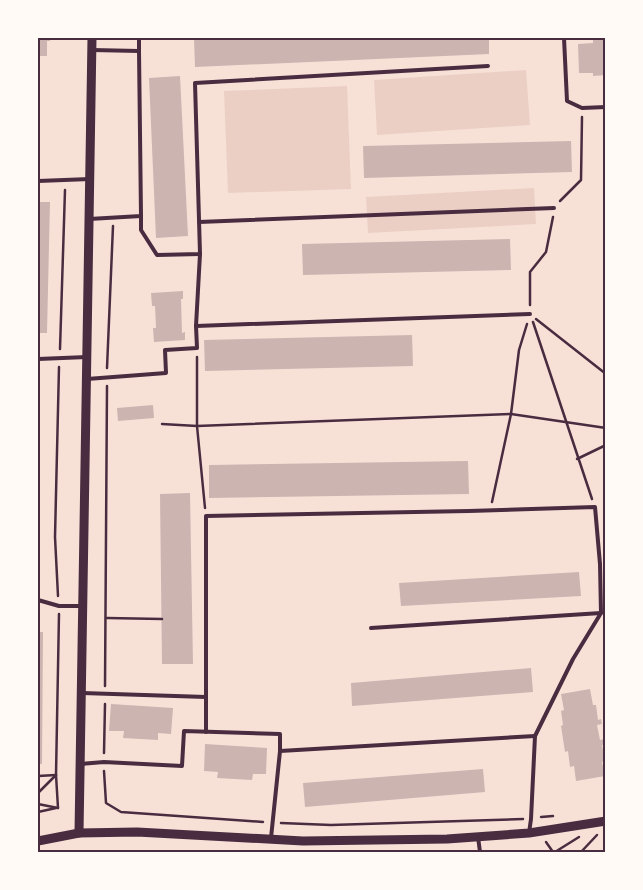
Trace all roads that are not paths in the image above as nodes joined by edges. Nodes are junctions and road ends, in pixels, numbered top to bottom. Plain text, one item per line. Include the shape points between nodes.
1 (92, 38) edge
2 (139, 38) edge
3 (564, 38) edge
4 (92, 50) junction
5 (140, 51) junction
6 (488, 66) dead end
7 (606, 107) edge
8 (90, 179) junction
9 (38, 181) edge
10 (554, 208) road end
11 (142, 216) junction
12 (89, 219) junction
13 (200, 222) junction
14 (200, 254) junction
15 (530, 314) road end
16 (196, 326) junction
17 (87, 357) junction
18 (38, 359) edge
19 (87, 379) junction
20 (38, 600) edge
21 (83, 606) junction
22 (601, 613) junction
23 (371, 628) dead end
24 (82, 693) junction
25 (206, 697) junction
26 (206, 732) junction
27 (535, 736) junction
28 (280, 751) junction
29 (80, 764) junction
30 (606, 821) edge
31 (529, 832) junction
32 (79, 833) junction
33 (478, 837) junction
34 (271, 838) junction
35 (38, 841) edge
36 (480, 852) edge

1 - 4 street
2 - 5 lane
3 - 7 lane via 567,101 582,108
4 - 5 lane
4 - 8 street
5 - 11 lane
6 - 13 lane via 195,83
8 - 9 lane
8 - 12 street
10 - 13 lane
11 - 12 lane
11 - 14 lane via 141,230 157,255
12 - 17 street
13 - 14 lane
14 - 16 lane
15 - 16 lane
16 - 19 lane via 197,348 165,350 166,373
17 - 18 lane
17 - 19 street
19 - 21 street
20 - 21 lane via 59,606
21 - 24 street
22 - 23 lane
22 - 25 lane via 595,507 206,516
22 - 27 lane via 573,659
24 - 25 lane
24 - 29 street
25 - 26 lane
26 - 28 lane via 280,734
26 - 29 lane via 184,732 182,766
27 - 28 lane
27 - 31 lane
28 - 34 lane
29 - 32 street
30 - 31 street
31 - 33 street
32 - 34 street via 137,832
32 - 35 street
33 - 34 street via 361,841
33 - 36 lane

